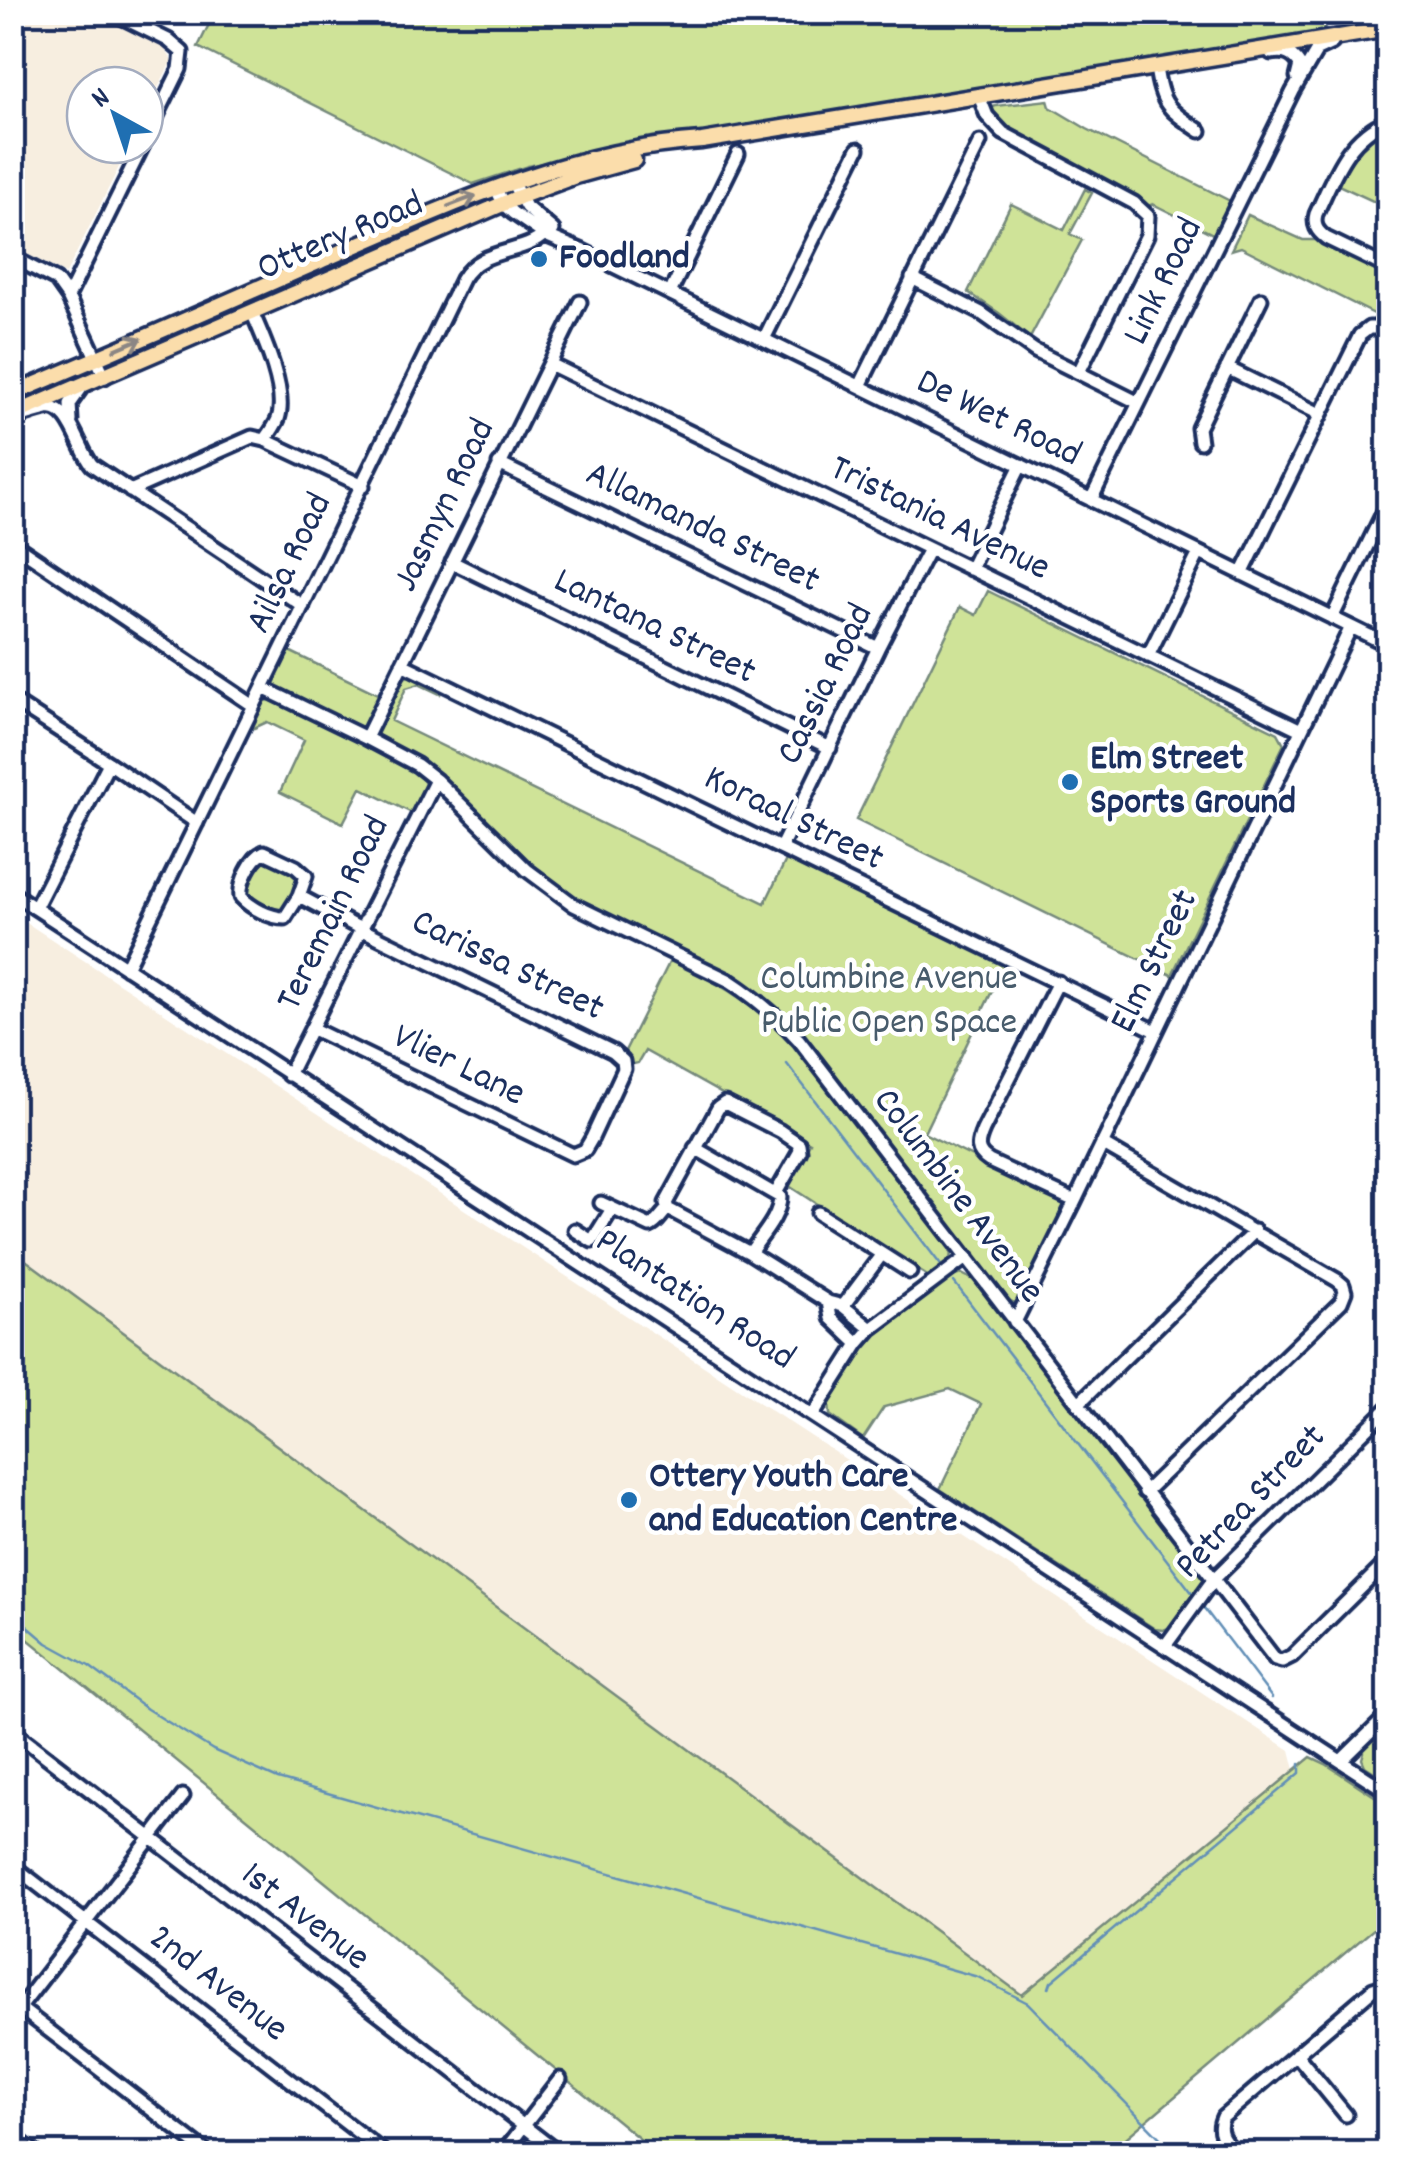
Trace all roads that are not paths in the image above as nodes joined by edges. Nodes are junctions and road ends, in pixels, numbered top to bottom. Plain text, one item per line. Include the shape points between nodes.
1 (112, 12) edge
2 (148, 12) edge
3 (142, 26) junction
4 (1388, 32) edge
5 (1305, 43) junction
6 (1218, 58) junction
7 (1300, 65) junction
8 (1156, 67) junction
9 (1293, 90) junction
10 (979, 96) junction
11 (165, 100) edge
12 (1388, 120) edge
13 (1200, 131) dead end
14 (980, 142) dead end
15 (858, 148) dead end
16 (738, 154) dead end
17 (133, 165) edge
18 (496, 188) junction
19 (515, 190) junction
20 (502, 204) junction
21 (548, 231) junction
22 (12, 257) edge
23 (1388, 268) edge
24 (912, 278) junction
25 (670, 293) junction
26 (68, 296) junction
27 (1261, 299) dead end
28 (580, 302) dead end
29 (252, 312) junction
30 (1379, 328) dead end
31 (764, 339) junction
32 (96, 358) junction
33 (550, 364) junction
34 (1227, 368) junction
35 (1079, 372) junction
36 (105, 376) junction
37 (860, 386) junction
38 (82, 387) junction
39 (12, 394) edge
40 (1139, 403) junction
41 (1320, 414) junction
42 (12, 417) edge
43 (71, 426) junction
44 (266, 440) junction
45 (1200, 442) dead end
46 (499, 464) junction
47 (1022, 466) junction
48 (362, 486) junction
49 (130, 491) junction
50 (1091, 500) junction
51 (1388, 502) edge
52 (12, 544) edge
53 (928, 549) junction
54 (1199, 553) junction
55 (452, 562) junction
56 (970, 570) junction
57 (1242, 574) junction
58 (304, 606) junction
59 (1332, 618) junction
60 (1351, 627) junction
61 (1388, 644) edge
62 (878, 648) junction
63 (1148, 656) junction
64 (402, 664) junction
65 (263, 688) junction
66 (14, 706) edge
67 (254, 706) junction
68 (1301, 730) junction
69 (366, 738) junction
70 (830, 748) junction
71 (110, 763) junction
72 (436, 780) junction
73 (198, 824) junction
74 (781, 847) junction
75 (12, 893) edge
76 (299, 896) junction
77 (35, 908) junction
78 (361, 929) junction
79 (126, 968) junction
80 (1058, 982) junction
81 (312, 1029) junction
82 (1156, 1031) junction
83 (288, 1074) junction
84 (1102, 1144) junction
85 (695, 1148) junction
86 (578, 1154) joint
87 (776, 1193) junction
88 (1075, 1201) junction
89 (668, 1209) junction
90 (818, 1213) dead end
91 (575, 1230) dead end
92 (1255, 1231) junction
93 (750, 1252) junction
94 (882, 1254) junction
95 (967, 1258) junction
96 (910, 1272) dead end
97 (828, 1302) junction
98 (843, 1306) junction
99 (1014, 1322) junction
100 (870, 1329) junction
101 (858, 1344) junction
102 (1078, 1404) junction
103 (1388, 1408) edge
104 (813, 1415) junction
105 (1145, 1492) junction
106 (1388, 1562) edge
107 (1213, 1580) junction
108 (1166, 1646) junction
109 (1388, 1715) edge
110 (12, 1730) edge
111 (1342, 1760) junction
112 (1388, 1792) edge
113 (183, 1796) dead end
114 (152, 1838) junction
115 (12, 1864) edge
116 (87, 1922) junction
117 (1388, 1988) edge
118 (15, 2009) edge
119 (1296, 2054) junction
120 (560, 2080) dead end
121 (1346, 2115) dead end
122 (523, 2126) junction
123 (12, 2135) edge
124 (37, 2154) edge
125 (209, 2154) edge
126 (386, 2154) edge
127 (502, 2154) edge
128 (560, 2154) edge
129 (1236, 2154) edge

1 - 3 street
2 - 3 street
3 - 11 street via 182,52
4 - 5 main road, Ottery Road
4 - 9 street, Link Road via 1322,46
5 - 6 main road, Ottery Road
5 - 7 street, Link Road
6 - 7 street via 1288,53
6 - 8 main road, Ottery Road
7 - 9 street, Link Road
8 - 10 main road, Ottery Road
8 - 13 street via 1169,110
9 - 40 street, Link Road
10 - 19 main road, Ottery Road via 702,142
10 - 35 street via 1003,134 1148,216 1147,235
12 - 23 street via 1348,150 1315,226
14 - 24 street
15 - 31 street
16 - 25 street
17 - 26 street
18 - 19 main road, Ottery Road
18 - 20 street
32 -> 18 main road, Ottery Road
19 - 20 main road, Ottery Road
19 - 21 street, De Wet Road
20 - 21 street, De Wet Road
20 - 29 main road, Ottery Road
21 - 25 street, De Wet Road
21 - 48 street, Ailsa Road via 466,272
22 - 26 street via 56,280
24 - 35 street
24 - 37 street
25 - 31 street, De Wet Road
26 - 32 street
27 - 34 street
28 - 33 street, Jasmyn Road
29 - 36 main road, Ottery Road
29 - 44 street via 274,362 280,408
30 - 41 street via 1360,335
31 - 37 street, De Wet Road
32 - 36 street
32 - 39 main road, Ottery Road
33 - 46 street, Jasmyn Road
33 - 53 street, Tristania Avenue
34 - 41 street
34 - 45 street via 1198,428
35 - 40 street
36 - 38 main road, Ottery Road
37 - 47 street, De Wet Road
38 - 42 main road, Ottery Road
38 - 43 street via 70,404
40 - 50 street, Link Road
41 - 57 street
42 - 43 street via 54,408
43 - 49 street via 89,462
44 - 48 street
44 - 49 street via 252,437
46 - 55 street, Jasmyn Road
46 - 62 street, Allamanda Street
47 - 50 street, De Wet Road
47 - 56 street
48 - 58 street, Ailsa Road
49 - 58 street
50 - 54 street, De Wet Road
51 - 59 street
52 - 67 street
53 - 56 street, Tristania Avenue
53 - 62 street, Cassia Road
54 - 57 street, De Wet Road
54 - 63 street
55 - 64 street, Jasmyn Road
55 - 70 street, Lantana Street
56 - 63 street, Tristania Avenue
57 - 59 street, De Wet Road
58 - 65 street, Ailsa Road
59 - 60 street, De Wet Road
60 - 61 street, De Wet Road
60 - 68 street, Elm Street
62 - 70 street, Cassia Road
63 - 68 street, Tristania Avenue
64 - 69 street, Jasmyn Road
64 - 74 street, Koraal Street
65 - 67 street, Ailsa Road
65 - 69 street, Columbine Avenue
66 - 71 street
67 - 73 street, Ailsa Road
68 - 82 street, Elm Street
69 - 72 street, Columbine Avenue
70 - 74 street, Cassia Road
71 - 73 street
71 - 77 street
72 - 78 street, Teremain Road
72 - 95 street, Columbine Avenue via 551,890 764,1005 799,1040
73 - 79 street, Ailsa Road
74 - 80 street, Koraal Street
75 - 77 street, Plantation Road
76 - 76 street via 304,873 264,852 240,891 246,903 282,918
76 - 78 street, Carissa Street
77 - 79 street, Plantation Road
78 - 81 street, Teremain Road
78 - 86 street, Carissa Street via 620,1057 623,1074
79 - 83 street, Plantation Road
80 - 82 street, Koraal Street
80 - 88 street via 978,1146 989,1161
81 - 83 street, Teremain Road
81 - 86 street, Vlier Lane via 566,1154
82 - 84 street, Elm Street
83 - 104 street, Plantation Road
84 - 88 street, Elm Street
84 - 92 street
85 - 87 street
85 - 87 street via 722,1104 780,1131 800,1149
85 - 89 street via 666,1199
87 - 93 street via 781,1205
88 - 99 street, Elm Street
89 - 91 street via 650,1226 607,1206 592,1240
89 - 93 street
90 - 94 street
92 - 102 street
92 - 105 street via 1340,1282 1341,1302
93 - 97 street
94 - 96 street
94 - 98 street
95 - 99 street, Columbine Avenue
95 - 100 street
97 - 98 street
97 - 101 street via 831,1318
98 - 100 street
99 - 102 street, Columbine Avenue
100 - 101 street
101 - 104 street
102 - 105 street, Columbine Avenue
103 - 107 street, Petrea Street
104 - 108 street, Plantation Road
105 - 107 street, Columbine Avenue
106 - 107 street, Columbine Avenue via 1282,1660
107 - 108 street, Petrea Street
108 - 111 street, Plantation Road
109 - 111 street
110 - 114 street, 1st Avenue
111 - 112 street, Plantation Road
113 - 114 street
114 - 116 street
114 - 122 street, 1st Avenue
115 - 116 street, 2nd Avenue
116 - 118 street
116 - 126 street, 2nd Avenue
117 - 119 street via 1373,1989
118 - 125 street
119 - 121 street
119 - 129 street via 1223,2117 1220,2134
120 - 122 street
122 - 127 street
122 - 128 street, 1st Avenue
123 - 124 street

